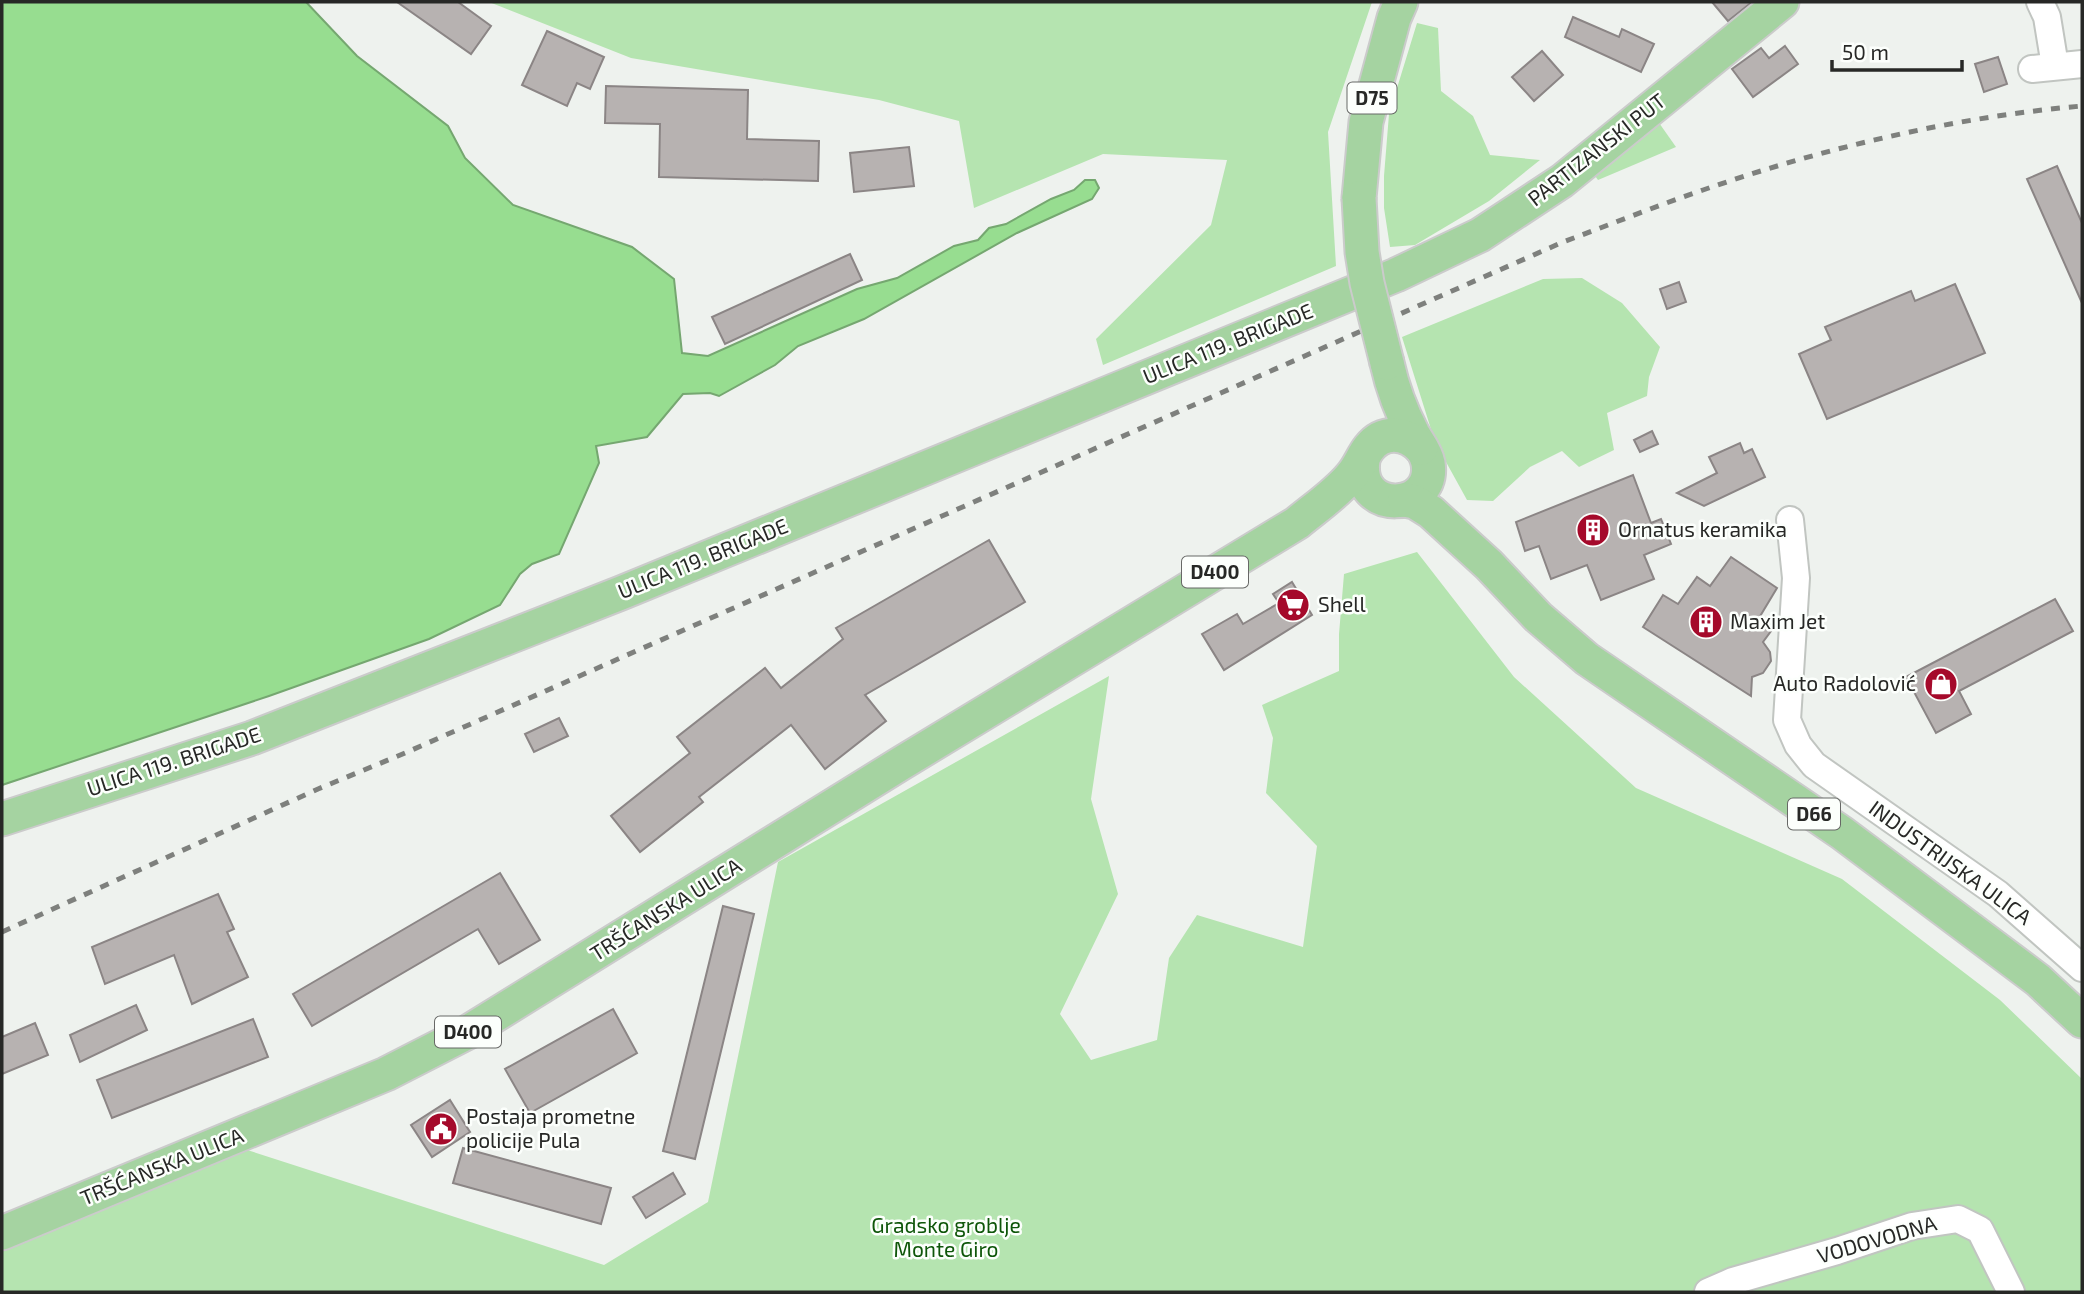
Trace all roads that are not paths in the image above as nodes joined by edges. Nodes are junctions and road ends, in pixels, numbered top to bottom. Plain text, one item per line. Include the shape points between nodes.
1 (1401, 2) edge
2 (1782, 2) edge
3 (2040, 2) edge
4 (2082, 64) edge
5 (1396, 275) joint
6 (1388, 367) junction
7 (1370, 450) junction
8 (1425, 457) junction
9 (1393, 499) junction
10 (1790, 520) dead end
11 (1297, 523) junction
12 (1489, 565) junction
13 (2, 819) edge
14 (2082, 968) edge
15 (2082, 1021) edge
16 (2, 1233) edge
17 (1707, 1292) edge
18 (2011, 1292) edge

1 - 6 main road, D75, bridge via 1366,122 1359,198 1367,283
2 - 5 main road, PARTIZANSKI PUT via 1562,181 1480,235
3 - 4 street via 2047,17 2043,67
5 - 13 main road, ULICA 119. BRIGADE via 621,593 252,738
6 - 7 main road, D75 via 1384,415
6 - 8 main road, D75
7 - 8 main road via 1388,435 1404,436
7 - 9 main road via 1363,478 1369,490
7 - 11 main road, D400 via 1341,486
8 - 9 main road via 1427,478 1421,489
8 - 12 main road, D66 via 1444,499
9 - 11 main road, D400 via 1358,500
9 - 12 main road, D66 via 1416,502 1431,512
10 - 14 street, INDUSTRIJSKA ULICA via 1796,578 1787,720 1798,745 1814,765 1998,894
11 - 16 main road, TRŠĆANSKA ULICA / D400 via 468,1032 386,1074
12 - 15 main road, D66 via 1538,617 1587,659 1842,833 2038,980
17 - 18 street, VODOVODNA via 1912,1226 1958,1219 1980,1230

